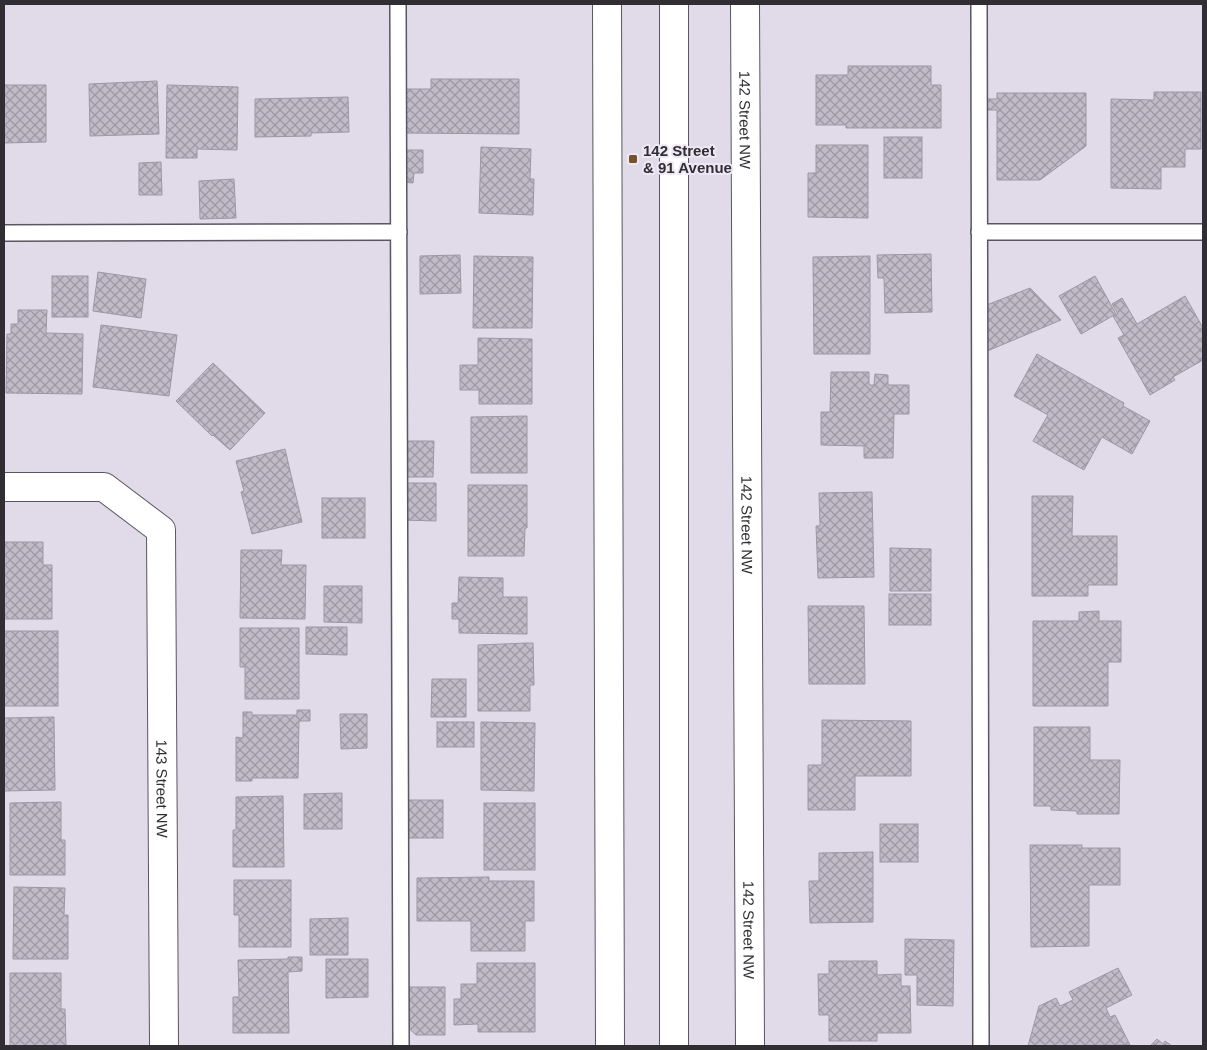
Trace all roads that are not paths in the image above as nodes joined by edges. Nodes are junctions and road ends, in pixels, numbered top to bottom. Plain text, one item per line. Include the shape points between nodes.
1 (398, 4) edge
2 (607, 4) edge
3 (674, 4) edge
4 (745, 4) edge
5 (979, 4) edge
6 (399, 232) junction
7 (979, 232) junction
8 (1203, 232) edge
9 (4, 233) edge
10 (4, 486) edge
11 (164, 1046) edge
12 (401, 1046) edge
13 (610, 1046) edge
14 (674, 1046) edge
15 (750, 1046) edge
16 (981, 1046) edge

1 - 6 lane
2 - 13 street
3 - 14 street
4 - 15 street, 142 Street NW
5 - 7 lane
6 - 9 lane
6 - 12 lane
7 - 8 lane
7 - 16 lane
10 - 11 street, 143 Street NW via 104,486 161,530

